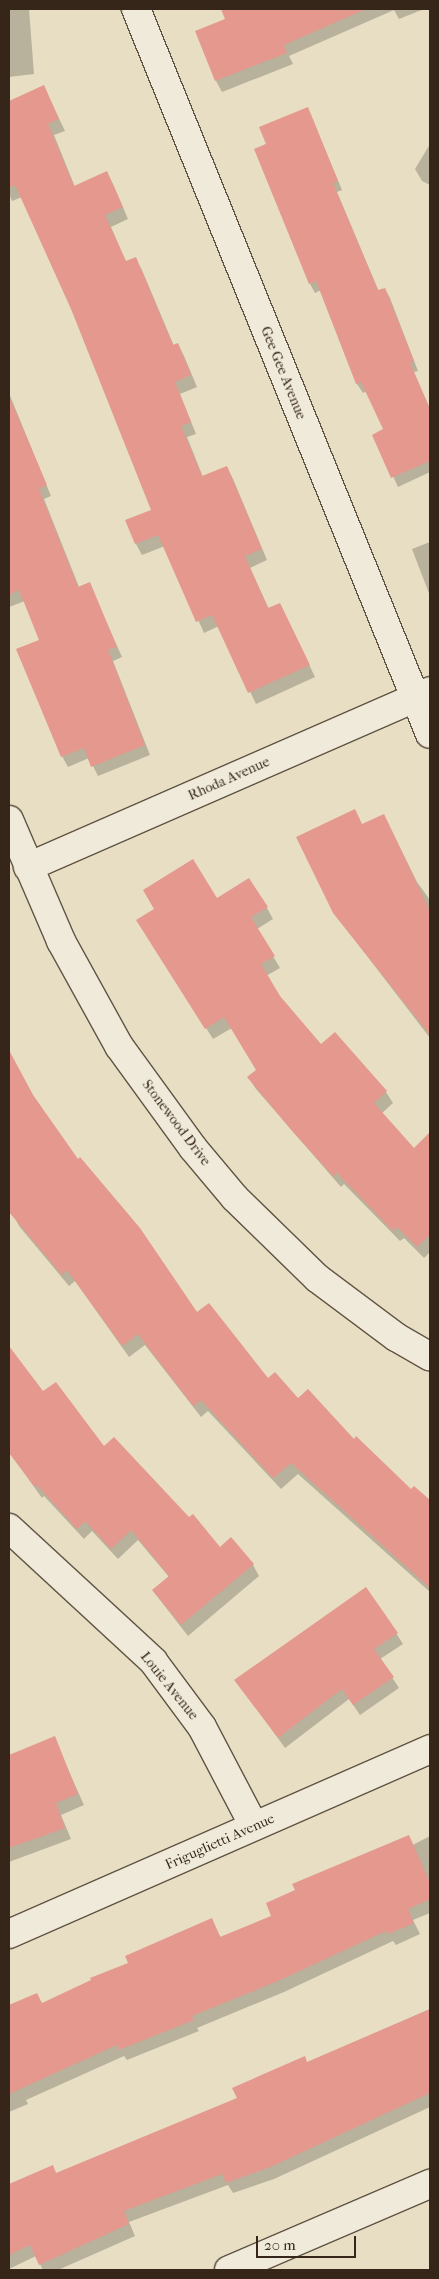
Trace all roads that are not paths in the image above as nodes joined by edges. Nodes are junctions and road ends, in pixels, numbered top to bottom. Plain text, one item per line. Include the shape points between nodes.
1 (135, 10) edge
2 (422, 695) edge
3 (430, 734) edge
4 (9, 820) edge
5 (28, 867) junction
6 (430, 1357) edge
7 (9, 1528) edge
8 (430, 1749) edge
9 (254, 1826) junction
10 (9, 1934) edge
11 (430, 2184) edge
12 (229, 2270) edge

1 - 2 street, Gee Gee Avenue
2 - 3 street, Gee Gee Avenue
2 - 5 street, Rhoda Avenue
4 - 5 street, Stonewood Drive
5 - 6 street, Stonewood Drive via 61,941 119,1046 193,1148 235,1198 317,1278 396,1338
7 - 9 street, Louie Avenue via 153,1662 202,1726
8 - 9 street, Friguglietti Avenue
9 - 10 street, Friguglietti Avenue
11 - 12 street

